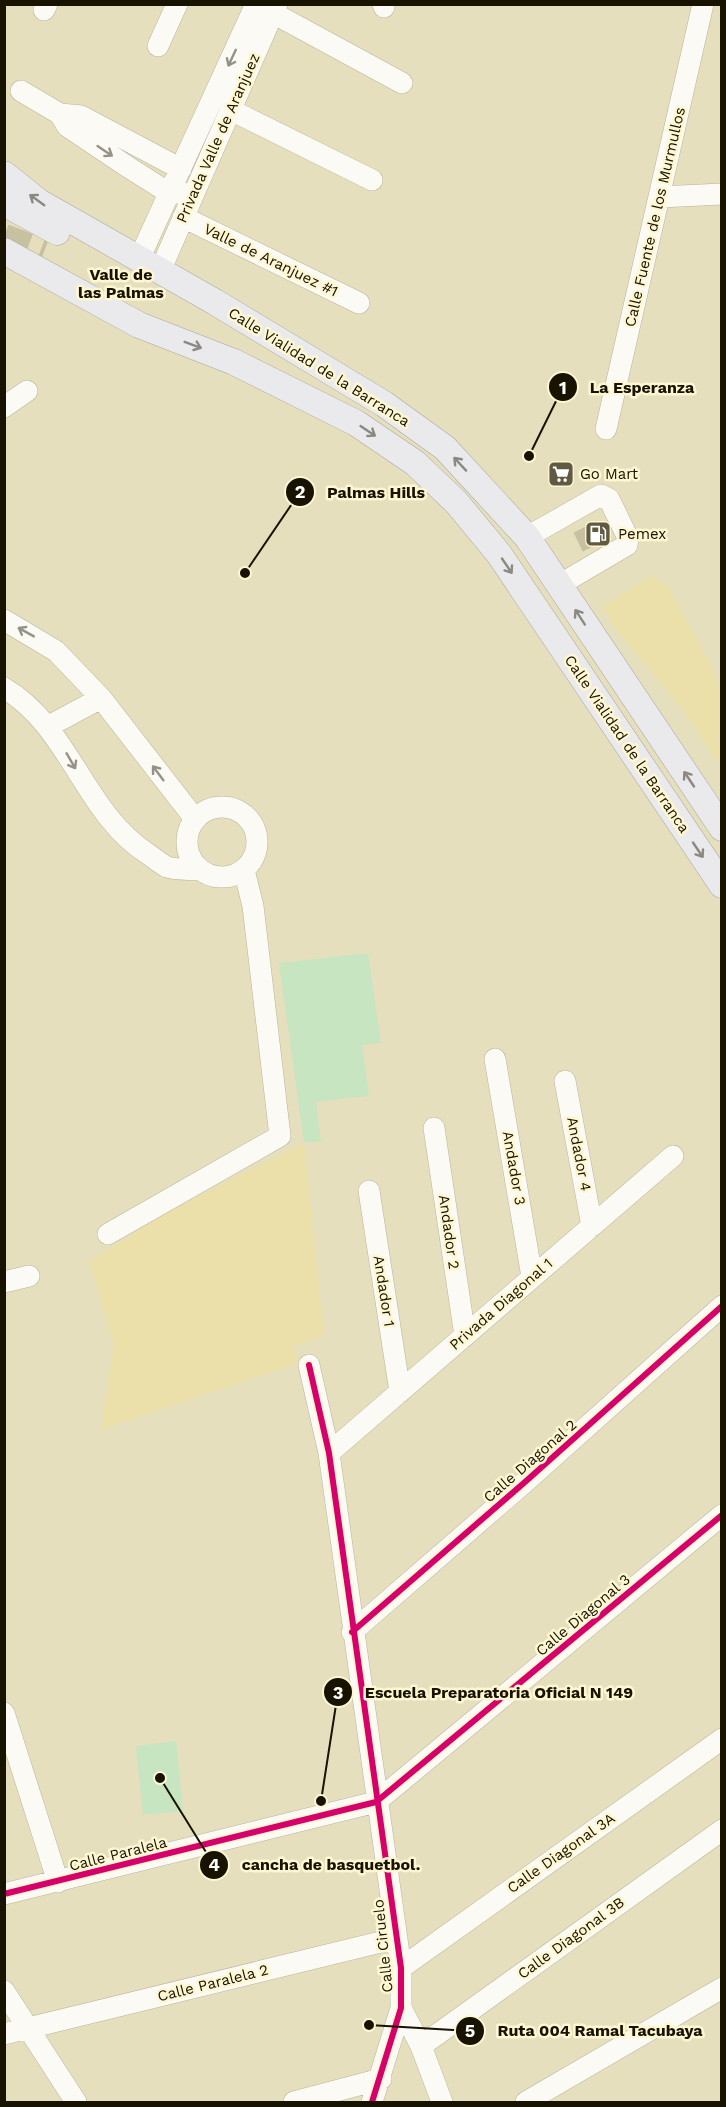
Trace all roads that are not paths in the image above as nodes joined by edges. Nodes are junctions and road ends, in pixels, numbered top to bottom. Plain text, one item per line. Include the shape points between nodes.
1 (177, 4) edge
2 (703, 4) edge
3 (269, 7) edge
4 (158, 46) dead end
5 (402, 83) dead end
6 (21, 91) dead end
7 (231, 110) junction
8 (60, 114) junction
9 (180, 170) junction
10 (4, 174) edge
11 (372, 180) dead end
12 (195, 192) junction
13 (169, 193) junction
14 (722, 194) edge
15 (660, 197) junction
16 (4, 203) edge
17 (183, 218) junction
18 (4, 251) edge
19 (44, 252) tunnel mouth
20 (156, 275) junction
21 (359, 303) dead end
22 (139, 325) junction
23 (318, 365) junction
24 (27, 391) dead end
25 (301, 396) junction
26 (4, 408) edge
27 (606, 429) dead end
28 (527, 537) junction
29 (559, 585) junction
30 (4, 620) edge
31 (4, 688) edge
32 (101, 698) junction
33 (49, 726) junction
34 (195, 819) junction
35 (722, 828) edge
36 (200, 870) junction
37 (244, 870) junction
38 (722, 885) edge
39 (495, 1059) dead end
40 (565, 1081) dead end
41 (434, 1128) dead end
42 (673, 1156) dead end
43 (369, 1191) dead end
44 (592, 1226) junction
45 (108, 1234) dead end
46 (29, 1276) dead end
47 (532, 1277) junction
48 (4, 1282) edge
49 (722, 1306) edge
50 (465, 1336) junction
51 (309, 1365) dead end
52 (399, 1392) junction
53 (329, 1453) junction
54 (722, 1515) edge
55 (352, 1632) junction
56 (4, 1713) edge
57 (722, 1739) edge
58 (376, 1802) junction
59 (722, 1830) edge
60 (58, 1882) junction
61 (4, 1894) edge
62 (397, 1938) junction
63 (401, 1968) junction
64 (722, 1988) edge
65 (4, 1991) edge
66 (401, 2008) junction
67 (29, 2028) junction
68 (4, 2034) edge
69 (421, 2046) junction
70 (381, 2079) junction
71 (76, 2103) edge
72 (294, 2103) edge
73 (372, 2103) edge
74 (442, 2103) edge
75 (526, 2103) edge

1 - 4 street
2 - 15 street, Calle Fuente de los Murmullos
3 - 5 street
3 - 7 street, Privada Valle de Aranjuez
3 -> 9 street, Privada Valle de Aranjuez
6 - 8 street
7 - 11 street
7 - 12 street, Privada Valle de Aranjuez
8 - 9 street via 81,116
8 -> 13 street via 67,126
9 - 13 street, Privada Valle de Aranjuez
20 -> 10 main road via 39,202
12 - 13 street
12 - 17 street, Privada Valle de Aranjuez
13 - 20 street, Privada Valle de Aranjuez
14 - 15 street
15 - 27 street, Calle Fuente de los Murmullos
16 - 20 main road
17 - 20 street, Privada Valle de Aranjuez
17 - 21 street, Valle de Aranjuez #1
18 - 22 main road, Calle Vialidad de la Barranca
19 - 22 main road via 115,294
20 - 23 main road, Calle Vialidad de la Barranca via 215,302
22 -> 25 main road, Calle Vialidad de la Barranca via 234,362
23 - 25 main road
28 -> 23 main road, Calle Vialidad de la Barranca via 445,448 384,404
24 - 26 street
25 -> 38 main road, Calle Vialidad de la Barranca via 356,423 415,463 456,502 499,554
28 - 29 main road, Calle Vialidad de la Barranca
28 - 29 street via 578,520 601,495 609,499 629,542 597,556
35 -> 29 main road, Calle Vialidad de la Barranca
32 -> 30 street via 56,651
31 - 33 street via 22,698
32 - 33 street
34 -> 32 street
33 -> 36 street via 91,795 129,842 168,867
34 - 36 street via 186,840 187,851
34 - 37 street via 204,811 227,806 248,817 254,827 257,850
36 - 37 street via 222,878
37 - 45 street via 253,906 280,1136
39 - 47 street, Andador 3
40 - 44 street, Andador 4
41 - 50 street, Andador 2
42 - 44 street, Privada Diagonal 1
43 - 52 street, Andador 1
44 - 47 street, Privada Diagonal 1
46 - 48 street
47 - 50 street, Privada Diagonal 1
49 - 55 street, Calle Diagonal 2
50 - 52 street, Privada Diagonal 1
51 - 53 street, Calle Ciruelo
52 - 53 street, Privada Diagonal 1
53 - 55 street, Calle Ciruelo
54 - 58 street, Calle Diagonal 3
55 - 58 street, Calle Ciruelo
56 - 60 street
57 - 63 street, Calle Diagonal 3A
58 - 60 street, Calle Paralela
58 - 62 street, Calle Ciruelo
59 - 69 street, Calle Diagonal 3B
60 - 61 street, Calle Paralela
62 - 63 street, Calle Ciruelo
62 - 67 street, Calle Paralela 2
63 - 66 street, Calle Ciruelo
64 - 75 street
65 - 67 street
66 - 69 street
66 - 70 street
67 - 68 street, Calle Paralela 2
67 - 71 street
69 - 74 street
70 - 72 street
70 - 73 street

